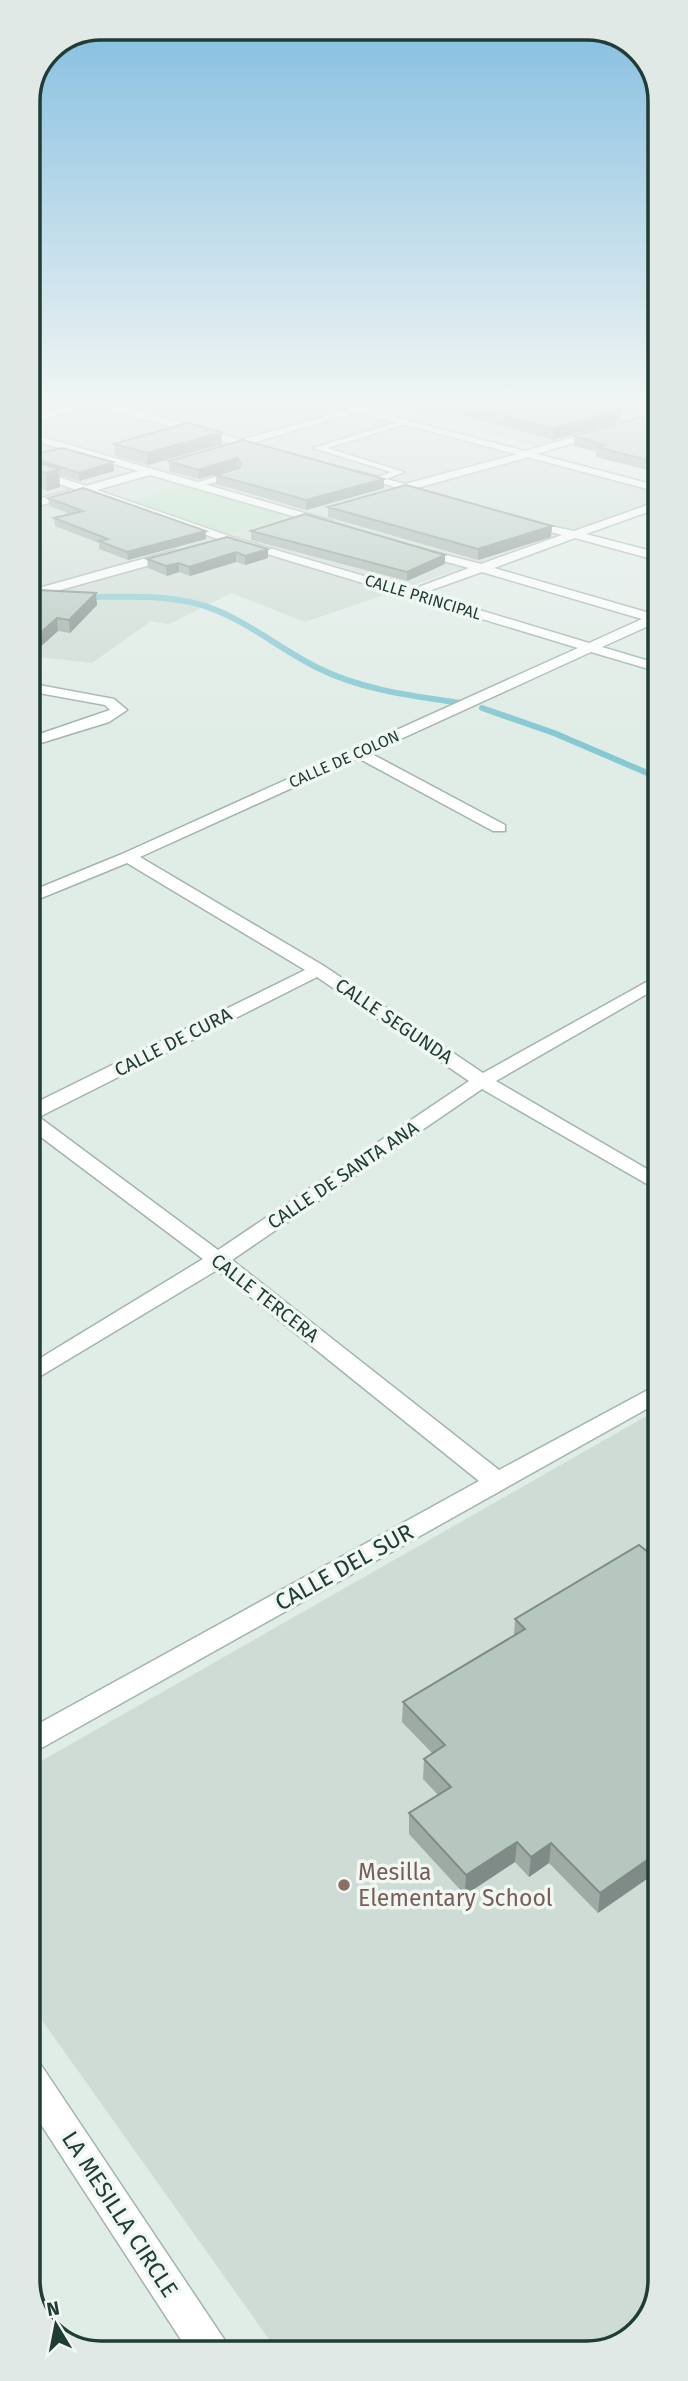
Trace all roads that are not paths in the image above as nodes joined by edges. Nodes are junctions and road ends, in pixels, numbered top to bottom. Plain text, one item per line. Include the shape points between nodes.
1 (150, 511) edge
2 (285, 511) edge
3 (323, 511) edge
4 (642, 511) edge
5 (304, 517) junction
6 (510, 517) edge
7 (279, 524) edge
8 (343, 528) edge
9 (253, 532) edge
10 (575, 536) junction
11 (228, 539) junction
12 (407, 546) edge
13 (201, 547) edge
14 (188, 550) edge
15 (648, 554) edge
16 (483, 568) junction
17 (40, 590) edge
18 (43, 592) junction
19 (40, 593) edge
20 (413, 593) junction
21 (648, 615) edge
22 (648, 622) edge
23 (589, 648) junction
24 (648, 665) edge
25 (40, 689) edge
26 (40, 739) edge
27 (358, 752) junction
28 (499, 828) dead end
29 (128, 857) junction
30 (40, 893) edge
31 (318, 970) junction
32 (648, 986) edge
33 (482, 1081) junction
34 (40, 1111) edge
35 (40, 1125) edge
36 (648, 1179) edge
37 (218, 1260) junction
38 (40, 1368) edge
39 (648, 1398) edge
40 (497, 1482) junction
41 (40, 1737) edge
42 (40, 2093) edge
43 (204, 2341) edge

1 - 11 street, CALLE PRINCIPAL
2 - 5 street
3 - 5 street
4 - 10 street
5 - 7 street
5 - 8 street
6 - 10 street
9 - 11 street
10 - 15 street
10 - 16 street
11 - 13 street
11 - 20 street, CALLE PRINCIPAL
12 - 16 street
14 - 18 street
16 - 20 street
16 - 21 street
17 - 18 street
18 - 19 street
20 - 23 street, CALLE PRINCIPAL
22 - 23 street, CALLE DE COLON
23 - 24 street, CALLE PRINCIPAL
23 - 27 street, CALLE DE COLON
25 - 26 street via 109,702 120,710
27 - 28 street
27 - 29 street, CALLE DE COLON
29 - 30 street, CALLE DE COLON
29 - 31 street, CALLE SEGUNDA
31 - 33 street, CALLE SEGUNDA
31 - 34 street, CALLE DE CURA
32 - 33 street, CALLE DE SANTA ANA
33 - 36 street, CALLE SEGUNDA
33 - 37 street, CALLE DE SANTA ANA
35 - 37 street, CALLE TERCERA
37 - 38 street, CALLE DE SANTA ANA
37 - 40 street, CALLE TERCERA
39 - 40 street, CALLE DEL SUR
40 - 41 street, CALLE DEL SUR
42 - 43 street, LA MESILLA CIRCLE

